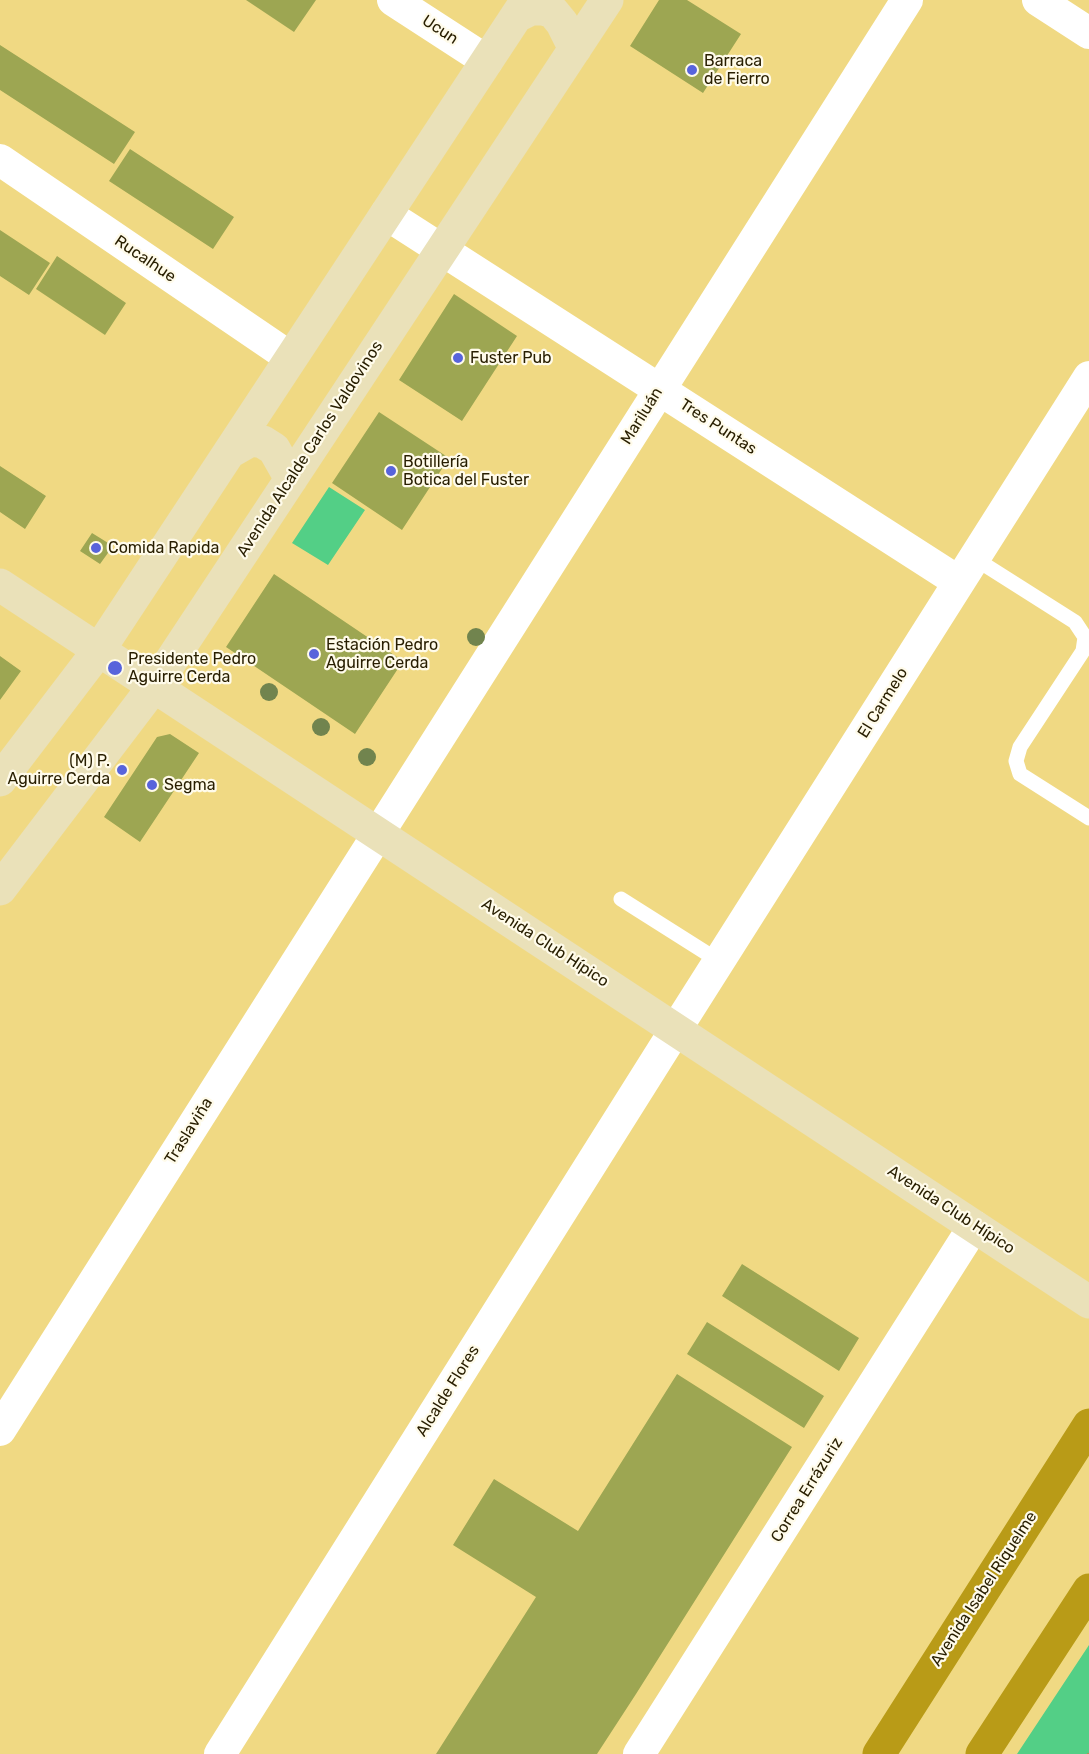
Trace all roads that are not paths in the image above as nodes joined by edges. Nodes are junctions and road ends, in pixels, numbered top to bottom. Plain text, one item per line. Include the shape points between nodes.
1 (393, 0) edge
2 (607, 0) edge
3 (907, 0) edge
4 (1038, 0) edge
5 (522, 8) edge
6 (1089, 33) edge
7 (575, 49) junction
8 (487, 61) junction
9 (0, 160) edge
10 (386, 214) junction
11 (442, 250) junction
12 (291, 358) junction
13 (1089, 377) edge
14 (659, 390) junction
15 (267, 394) junction
16 (318, 438) junction
17 (230, 452) junction
18 (291, 479) junction
19 (967, 570) junction
20 (0, 585) edge
21 (99, 650) junction
22 (155, 685) junction
23 (0, 780) edge
24 (1089, 818) edge
25 (378, 833) junction
26 (0, 889) edge
27 (621, 899) dead end
28 (719, 961) junction
29 (676, 1029) junction
30 (974, 1226) junction
31 (1089, 1302) edge
32 (1089, 1425) edge
33 (0, 1430) edge
34 (1089, 1590) edge
35 (220, 1754) edge
36 (639, 1754) edge
37 (879, 1754) edge
38 (982, 1754) edge

1 - 8 street, Ucun
2 - 7 main road, Avenida Alcalde Carlos Valdovinos
3 - 14 street, Mariluán
4 - 6 street
5 - 7 main road via 553,12
5 - 8 main road
7 - 11 main road, Avenida Alcalde Carlos Valdovinos
8 - 10 main road
9 - 12 street, Rucalhue
10 - 11 street, Tres Puntas
10 - 12 main road
11 - 14 street, Tres Puntas
11 - 16 main road, Avenida Alcalde Carlos Valdovinos
12 - 15 main road
13 - 19 street, El Carmelo
14 - 19 street, Tres Puntas
14 - 25 street, Mariluán
15 - 16 main road via 267,415 278,432
15 - 17 main road
16 - 18 main road, Avenida Alcalde Carlos Valdovinos
17 - 18 main road via 251,441 263,442 274,449
17 - 21 main road
18 - 22 main road, Avenida Alcalde Carlos Valdovinos
19 - 24 lane via 1075,622 1085,637 1083,651 1020,747 1016,761 1020,774
19 - 28 street, El Carmelo
20 - 21 main road, Avenida Club Hípico
21 - 22 main road, Avenida Club Hípico
21 - 23 main road
22 - 25 main road, Avenida Club Hípico
22 - 26 main road, Avenida Alcalde Carlos Valdovinos
25 - 29 main road, Avenida Club Hípico
25 - 33 street, Traslaviña
27 - 28 lane
28 - 29 street, El Carmelo
29 - 30 main road, Avenida Club Hípico
29 - 35 street, Alcalde Flores
30 - 31 main road, Avenida Club Hípico
30 - 36 street, Correa Errázuriz
32 - 37 highway, Avenida Isabel Riquelme
34 - 38 highway

